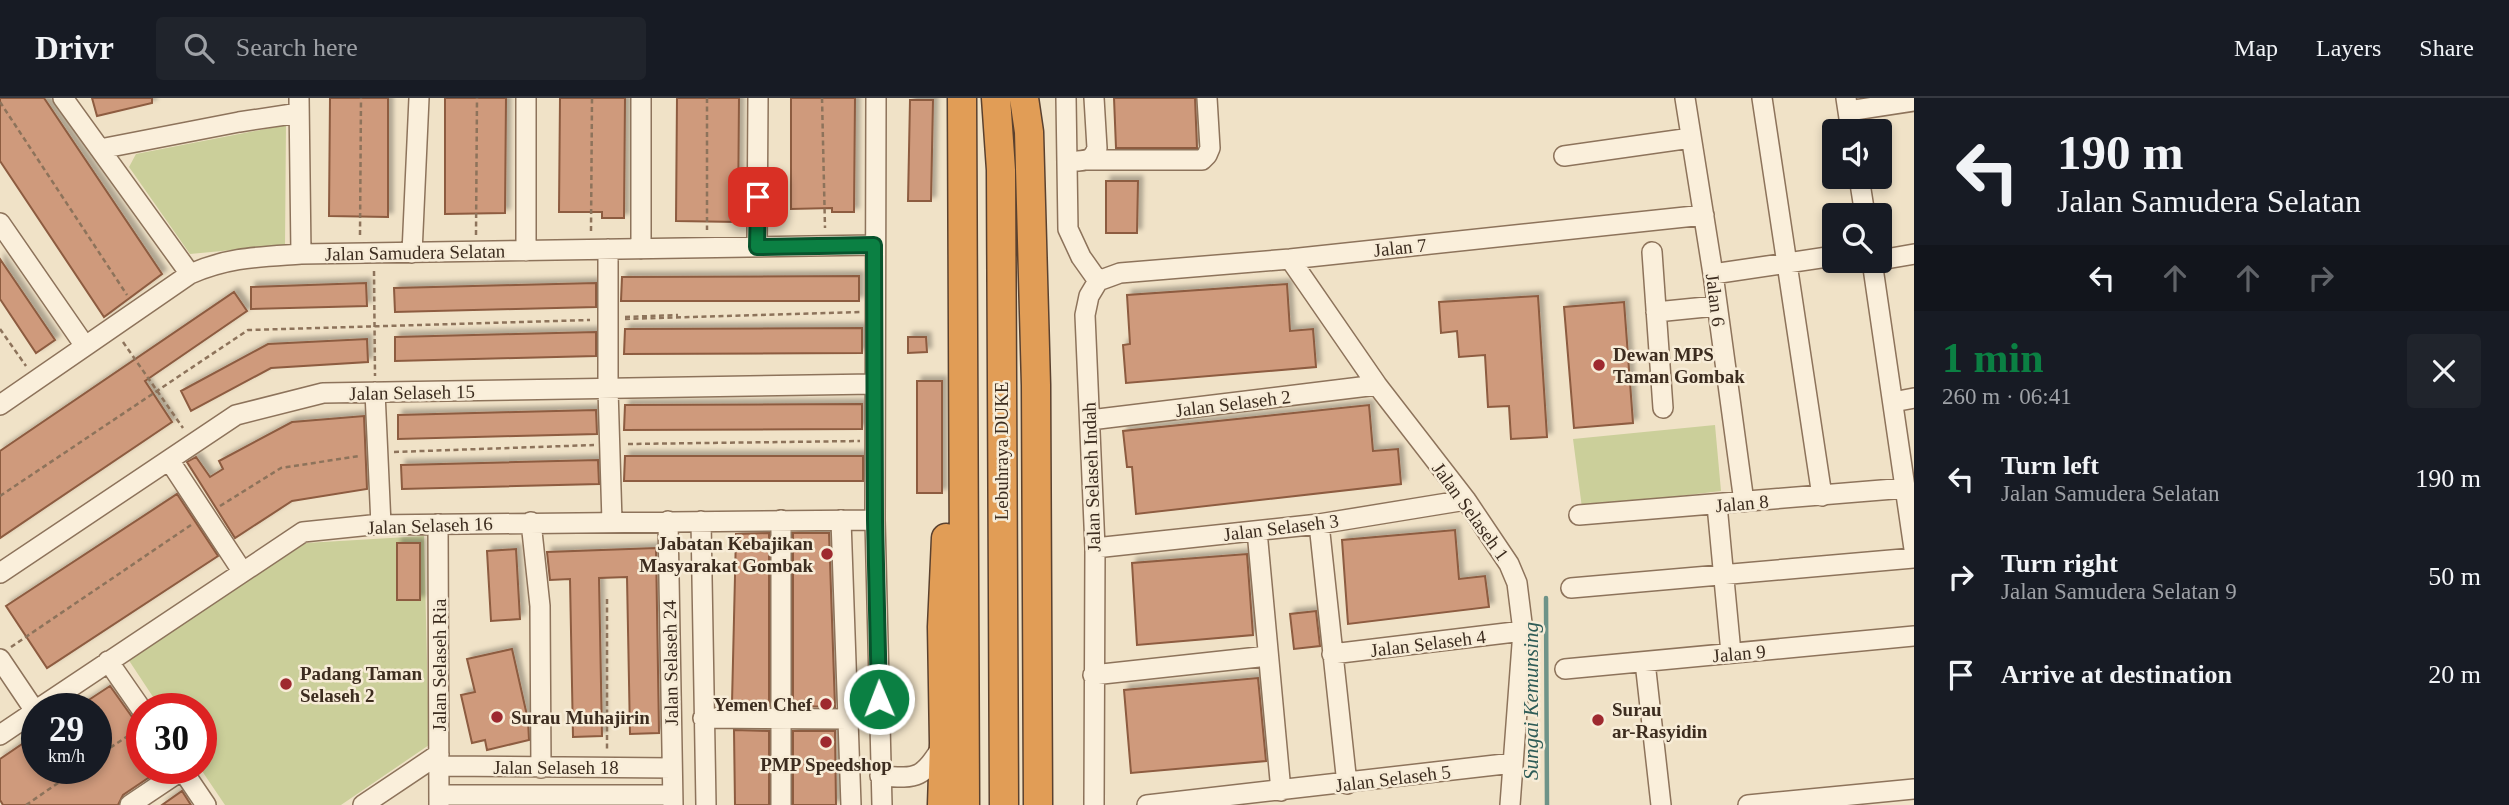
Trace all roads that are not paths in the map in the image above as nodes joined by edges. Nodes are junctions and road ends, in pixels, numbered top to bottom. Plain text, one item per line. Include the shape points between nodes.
1 (63, 98) edge
2 (419, 98) edge
3 (526, 98) edge
4 (641, 98) edge
5 (758, 98) edge
6 (876, 98) edge
7 (961, 98) edge
8 (996, 98) edge
9 (1024, 98) edge
10 (1066, 98) edge
11 (1094, 98) edge
12 (1207, 98) edge
13 (1685, 98) edge
14 (1762, 98) edge
15 (1914, 101) edge
16 (299, 105) edge
17 (1847, 105) edge
18 (1692, 138) junction
19 (100, 149) junction
20 (1564, 156) dead end
21 (1088, 160) junction
22 (1067, 161) junction
23 (1704, 215) junction
24 (0, 223) edge
25 (874, 245) junction
26 (757, 247) junction
27 (599, 249) junction
28 (641, 249) junction
29 (526, 251) junction
30 (1652, 252) dead end
31 (412, 253) junction
32 (301, 254) junction
33 (1914, 254) edge
34 (1822, 258) edge
35 (1892, 258) edge
36 (1290, 259) junction
37 (1787, 263) junction
38 (1875, 273) edge
39 (1713, 274) junction
40 (190, 275) junction
41 (1098, 281) junction
42 (1716, 306) junction
43 (962, 310) junction
44 (1656, 313) junction
45 (85, 346) junction
46 (874, 384) junction
47 (1377, 385) junction
48 (608, 389) junction
49 (375, 392) junction
50 (1914, 398) edge
51 (1893, 402) junction
52 (0, 405) edge
53 (1663, 408) dead end
54 (1090, 420) junction
55 (169, 460) junction
56 (1906, 488) junction
57 (1822, 496) junction
58 (1466, 500) junction
59 (1744, 502) junction
60 (1717, 505) junction
61 (1578, 515) dead end
62 (781, 520) junction
63 (841, 520) junction
64 (875, 520) junction
65 (668, 521) junction
66 (702, 521) junction
67 (531, 522) junction
68 (611, 522) junction
69 (438, 524) junction
70 (1319, 524) junction
71 (381, 525) junction
72 (1256, 531) junction
73 (1913, 539) edge
74 (1095, 548) junction
75 (1914, 558) edge
76 (242, 571) junction
77 (0, 573) edge
78 (1723, 574) junction
79 (1571, 588) dead end
80 (1523, 631) junction
81 (1914, 636) edge
82 (6, 653) edge
83 (1731, 653) junction
84 (1332, 654) junction
85 (1268, 656) junction
86 (108, 661) junction
87 (1645, 662) junction
88 (1565, 669) dead end
89 (1093, 676) junction
90 (28, 693) edge
91 (62, 693) edge
92 (130, 693) edge
93 (703, 718) junction
94 (781, 719) junction
95 (850, 719) junction
96 (21, 720) edge
97 (0, 734) edge
98 (944, 743) junction
99 (439, 760) junction
100 (1513, 763) junction
101 (541, 768) junction
102 (672, 768) junction
103 (880, 776) junction
104 (160, 784) edge
105 (192, 784) edge
106 (1347, 784) junction
107 (1914, 789) edge
108 (1274, 796) edge
109 (439, 800) edge
110 (672, 800) edge
111 (130, 805) edge
112 (206, 805) edge
113 (363, 805) edge
114 (706, 805) edge
115 (781, 805) edge
116 (851, 805) edge
117 (882, 805) edge
118 (942, 805) edge
119 (965, 805) edge
120 (1004, 805) edge
121 (1038, 805) edge
122 (1094, 805) edge
123 (1147, 805) edge
124 (1510, 805) edge
125 (1661, 805) edge
126 (1748, 805) edge

1 - 19 street
2 - 31 street
3 - 29 street
4 - 28 street
5 - 26 street
6 - 25 street
7 - 43 highway, Lebuhraya DUKE
8 - 120 highway, Lebuhraya DUKE via 1001,170
9 - 121 highway via 1029,132 1036,385
10 - 22 street
11 - 21 street via 1097,149
12 - 21 street via 1210,148 1202,160
13 - 18 street, Jalan 6
14 - 37 street
15 - 17 street
16 - 19 street via 239,122
16 - 32 street
18 - 20 street
18 - 23 street, Jalan 6
19 - 40 street
21 - 22 street
22 - 41 street via 1068,229
23 - 36 street, Jalan 7
23 - 39 street, Jalan 6
24 - 45 street
25 - 26 street, Jalan Samudera Selatan
25 - 46 street
26 - 28 street, Jalan Samudera Selatan
27 - 28 street, Jalan Samudera Selatan
27 - 29 street, Jalan Samudera Selatan
27 - 48 street via 608,318
29 - 31 street, Jalan Samudera Selatan
30 - 44 street
31 - 32 street, Jalan Samudera Selatan
32 - 40 street, Jalan Samudera Selatan via 234,259
33 - 35 street
34 - 37 street
36 - 41 street, Jalan 7 via 1120,273
36 - 47 street, Jalan Selaseh 1
37 - 39 street
37 - 57 street
38 - 51 street
39 - 42 street, Jalan 6
40 - 45 street, Jalan Samudera Selatan
41 - 54 street, Jalan Selaseh Indah via 1085,315
42 - 44 street
42 - 59 street, Jalan 6
43 - 98 highway via 943,601
43 - 119 highway, Lebuhraya DUKE
44 - 53 street
45 - 52 street, Jalan Samudera Selatan
46 - 48 street, Jalan Selaseh 15
46 - 64 street
47 - 54 street, Jalan Selaseh 2
47 - 58 street, Jalan Selaseh 1
48 - 49 street, Jalan Selaseh 15
48 - 68 street
49 - 55 street, Jalan Selaseh 15 via 323,393 236,415
49 - 71 street
50 - 51 street
51 - 56 street
54 - 74 street, Jalan Selaseh Indah
55 - 76 street
55 - 77 street, Jalan Selaseh 15
56 - 57 street, Jalan 8
56 - 73 street
57 - 59 street, Jalan 8
58 - 70 street, Jalan Selaseh 3
58 - 80 street, Jalan Selaseh 1 via 1509,564 1517,583
59 - 60 street, Jalan 8
60 - 61 street, Jalan 8
60 - 78 street
62 - 63 street, Jalan Selaseh 16
62 - 66 street, Jalan Selaseh 16
62 - 94 street
63 - 64 street, Jalan Selaseh 16
63 - 95 street
64 - 103 street
65 - 66 street, Jalan Selaseh 16
65 - 68 street, Jalan Selaseh 16
65 - 102 street, Jalan Selaseh 24
66 - 93 street
67 - 68 street, Jalan Selaseh 16
67 - 69 street, Jalan Selaseh 16
67 - 101 street via 540,606
69 - 71 street, Jalan Selaseh 16
69 - 99 street, Jalan Selaseh Ria
70 - 72 street, Jalan Selaseh 3
70 - 84 street
71 - 76 street, Jalan Selaseh 16 via 303,532
72 - 74 street, Jalan Selaseh 3
72 - 85 street
74 - 89 street, Jalan Selaseh Indah
75 - 78 street
76 - 86 street, Jalan Selaseh 16
78 - 79 street
78 - 83 street
80 - 84 street, Jalan Selaseh 4
80 - 100 street, Jalan Selaseh 1
81 - 83 street, Jalan 9
82 - 90 street
83 - 87 street, Jalan 9
84 - 106 street
85 - 89 street
85 - 108 street
86 - 91 street, Jalan Selaseh 16
86 - 92 street
87 - 88 street, Jalan 9
87 - 125 street
89 - 122 street, Jalan Selaseh Indah
93 - 94 street
93 - 114 street
94 - 95 street
94 - 115 street
95 - 116 street
96 - 97 street, Jalan Selaseh 16
98 - 103 street via 922,774
98 - 118 highway
99 - 101 street, Jalan Selaseh 18
99 - 109 street, Jalan Selaseh Ria
99 - 113 street
100 - 106 street, Jalan Selaseh 5
100 - 124 street, Jalan Selaseh 1
101 - 102 street, Jalan Selaseh 18
102 - 110 street, Jalan Selaseh 24
103 - 117 street
104 - 111 street
105 - 112 street
106 - 108 street, Jalan Selaseh 5
107 - 126 street
108 - 123 street, Jalan Selaseh 5
109 - 110 street, Jalan Selaseh 18

